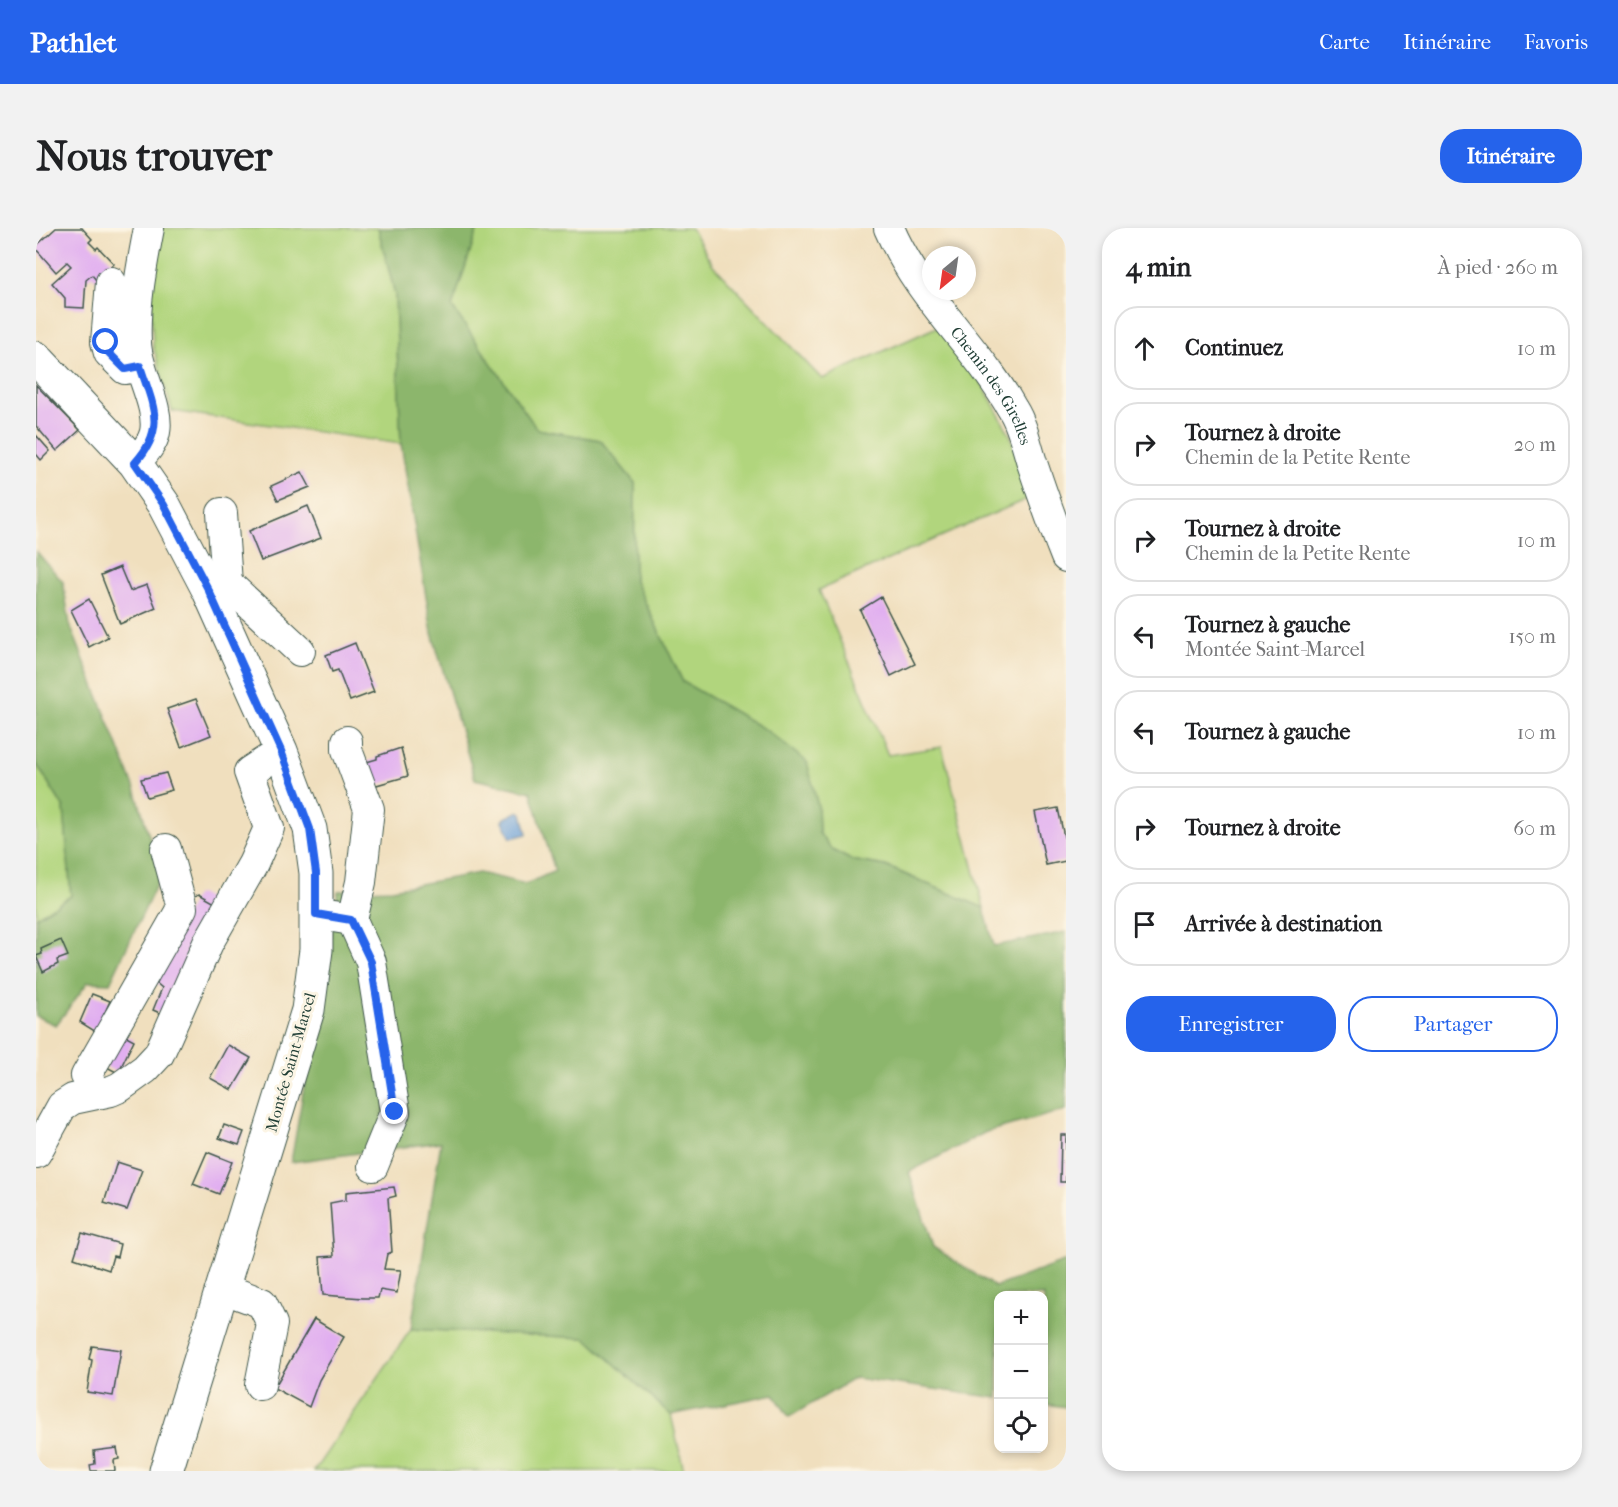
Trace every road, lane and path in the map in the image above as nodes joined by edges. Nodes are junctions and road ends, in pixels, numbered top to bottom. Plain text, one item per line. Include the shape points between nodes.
1 (149, 228) edge
2 (889, 228) edge
3 (111, 282) dead end
4 (36, 358) edge
5 (140, 366) junction
6 (135, 463) junction
7 (222, 513) dead end
8 (1066, 556) edge
9 (218, 587) junction
10 (300, 651) dead end
11 (347, 741) dead end
12 (281, 751) junction
13 (166, 849) dead end
14 (316, 914) junction
15 (351, 920) junction
16 (97, 1094) junction
17 (36, 1153) edge
18 (373, 1166) dead end
19 (222, 1288) junction
20 (260, 1385) dead end
21 (166, 1471) edge

1 - 5 street via 140,279 136,343
2 - 8 street, Chemin des Girelles via 936,306 1014,411
3 - 5 street via 106,342 109,353 125,369
4 - 6 main road, Montée Saint-Marcel
5 - 6 street via 153,408 155,433
6 - 9 main road, Montée Saint-Marcel
7 - 9 street
9 - 10 street
9 - 12 main road, Montée Saint-Marcel
11 - 15 street via 369,808 362,882
12 - 14 main road, Montée Saint-Marcel via 310,829
12 - 16 street via 249,772 269,828 208,942 159,1054 120,1087
13 - 16 street via 182,908 86,1076
14 - 15 street
14 - 19 main road, Montée Saint-Marcel via 308,1010
15 - 18 street via 371,962 395,1112
16 - 17 street via 73,1099 62,1106
19 - 20 street via 262,1303 272,1324
19 - 21 main road, Montée Saint-Marcel

